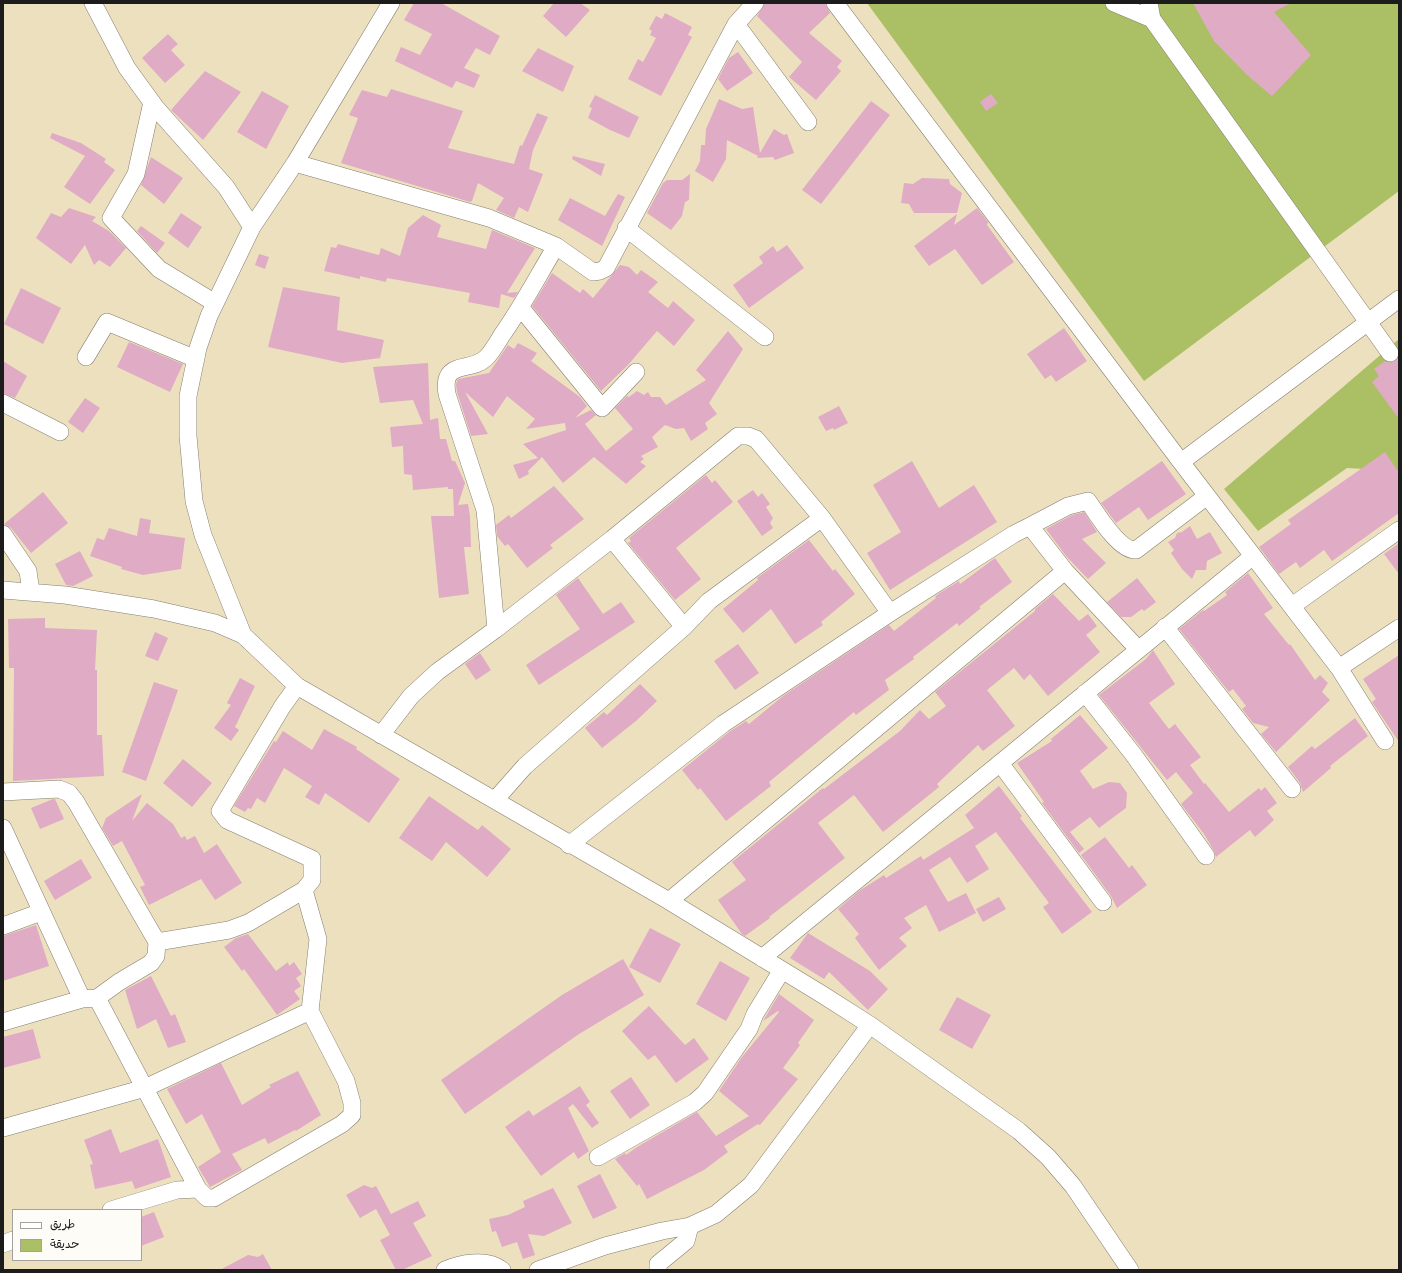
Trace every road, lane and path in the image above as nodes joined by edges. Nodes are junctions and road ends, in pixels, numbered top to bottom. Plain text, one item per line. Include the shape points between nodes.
1 (93, 3) edge
2 (391, 3) edge
3 (755, 3) edge
4 (835, 3) edge
5 (1114, 3) edge
6 (1150, 11) edge
7 (736, 24) junction
8 (152, 102) junction
9 (808, 122) dead end
10 (295, 163) junction
11 (252, 227) junction
12 (626, 228) junction
13 (556, 246) junction
14 (1399, 299) edge
15 (215, 303) junction
16 (521, 308) junction
17 (1369, 322) junction
18 (765, 337) dead end
19 (1390, 353) dead end
20 (86, 357) dead end
21 (196, 359) junction
22 (636, 372) dead end
23 (3, 404) edge
24 (60, 432) dead end
25 (1181, 462) junction
26 (1207, 496) junction
27 (822, 518) junction
28 (1030, 526) junction
29 (1399, 530) edge
30 (3, 534) edge
31 (612, 539) junction
32 (1253, 556) junction
33 (1065, 571) junction
34 (3, 590) edge
35 (31, 592) junction
36 (1292, 606) junction
37 (890, 613) junction
38 (684, 627) junction
39 (1165, 627) junction
40 (1399, 628) edge
41 (496, 629) junction
42 (243, 635) junction
43 (1138, 649) junction
44 (1339, 668) junction
45 (297, 686) junction
46 (1085, 693) junction
47 (382, 735) junction
48 (1385, 741) dead end
49 (1000, 762) junction
50 (1292, 789) dead end
51 (3, 792) edge
52 (495, 800) junction
53 (3, 828) edge
54 (570, 845) junction
55 (1206, 856) dead end
56 (304, 890) junction
57 (669, 902) junction
58 (1102, 902) dead end
59 (41, 912) junction
60 (3, 926) edge
61 (157, 942) junction
62 (762, 958) junction
63 (782, 970) junction
64 (90, 998) junction
65 (310, 1011) junction
66 (3, 1022) edge
67 (870, 1026) junction
68 (145, 1088) junction
69 (3, 1128) edge
70 (598, 1157) dead end
71 (198, 1189) junction
72 (114, 1209) edge
73 (690, 1226) junction
74 (445, 1270) edge
75 (502, 1270) edge
76 (538, 1270) edge
77 (658, 1270) edge
78 (1130, 1270) edge

1 - 8 street via 127,68
2 - 10 street
3 - 7 street
4 - 25 street
5 - 6 street
6 - 17 street
7 - 9 street
7 - 12 street
8 - 11 street via 226,187
8 - 15 street via 136,174 111,218 159,270
10 - 11 street
10 - 13 street via 478,214
11 - 15 street
12 - 13 street via 606,268 600,271 593,272
12 - 18 street
13 - 16 street
14 - 17 street
15 - 21 street
16 - 22 street via 602,408
16 - 41 street via 486,358 452,371 447,378 446,386 485,510
17 - 19 street
17 - 25 street
20 - 21 street via 106,322
21 - 42 street via 188,396 188,436 194,501 203,535
23 - 24 street
25 - 26 street
26 - 28 street via 1136,550 1126,548 1106,527 1088,501 1068,506
26 - 32 street
27 - 31 street via 756,439 738,436
27 - 37 street
27 - 38 street via 709,601
28 - 33 street
28 - 37 street
29 - 36 street
30 - 35 street via 28,571
31 - 38 street
31 - 41 street
32 - 36 street
32 - 39 street
33 - 43 street
33 - 57 street
34 - 35 street
35 - 42 street via 154,609 215,623
36 - 44 street
37 - 54 street via 723,724
38 - 52 street via 524,766
39 - 43 street
39 - 50 street
40 - 44 street
41 - 47 street via 437,672 411,696
42 - 45 street
43 - 46 street
44 - 48 street
45 - 47 street
45 - 56 street via 220,811 227,820 312,859 312,880
46 - 49 street
46 - 55 street
47 - 52 street
49 - 58 street
49 - 62 street
51 - 61 street via 59,789 69,793
52 - 54 street
53 - 59 street
54 - 57 street
56 - 61 street via 248,923 229,930
56 - 65 street via 318,940
57 - 62 street
59 - 60 street
59 - 64 street
61 - 64 street via 156,956 151,963
62 - 63 street
63 - 67 street
63 - 70 street via 749,1028 705,1093 695,1102
64 - 66 street
64 - 68 street
65 - 68 street
65 - 71 street via 346,1080 352,1103 352,1115 342,1124 214,1198 207,1198
67 - 73 street via 751,1185 716,1214
67 - 78 street via 1019,1132 1048,1157 1073,1186
68 - 69 street
68 - 71 street
71 - 72 street via 177,1190
73 - 76 street via 605,1246
73 - 77 street via 686,1241 658,1264
74 - 75 street via 464,1263 496,1266

